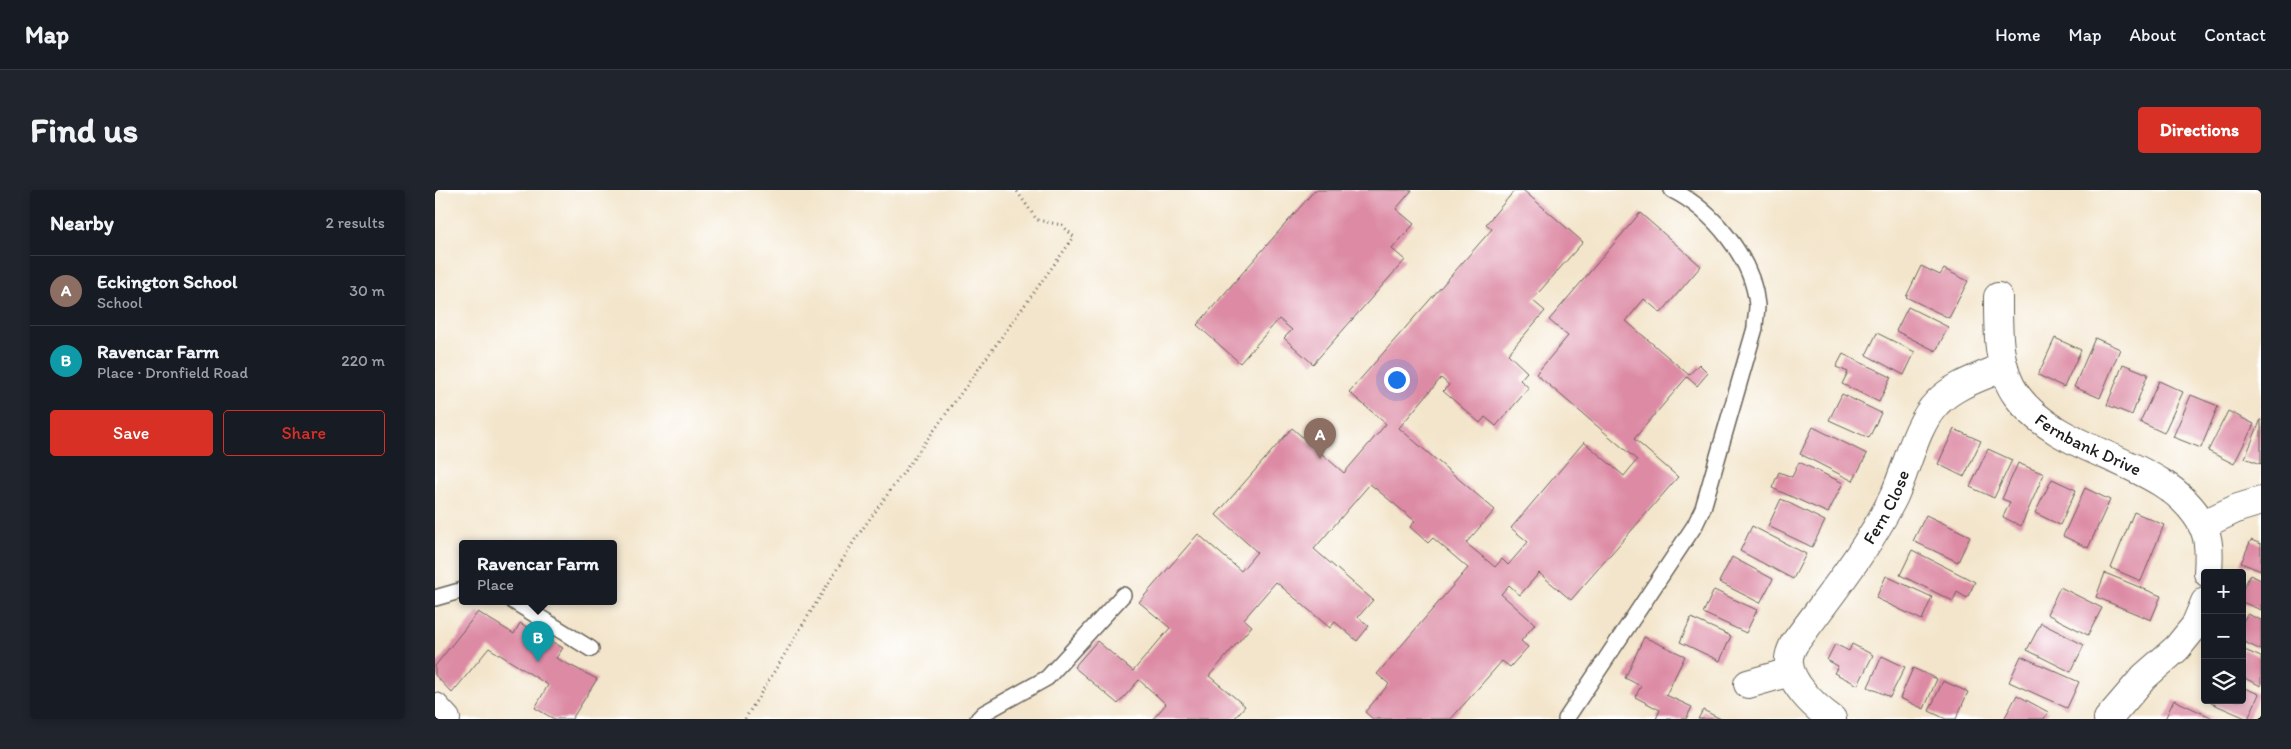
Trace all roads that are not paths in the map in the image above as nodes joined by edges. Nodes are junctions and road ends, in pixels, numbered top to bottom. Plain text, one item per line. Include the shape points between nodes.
1 (1672, 190) edge
2 (1997, 297) dead end
3 (2004, 367) junction
4 (2261, 501) edge
5 (2202, 526) junction
6 (2208, 569) edge
7 (459, 591) edge
8 (1123, 595) dead end
9 (435, 598) edge
10 (520, 605) edge
11 (2201, 612) edge
12 (591, 649) dead end
13 (1790, 672) junction
14 (1748, 684) dead end
15 (435, 707) edge
16 (446, 719) edge
17 (977, 719) edge
18 (1566, 719) edge
19 (1832, 719) edge
20 (2108, 719) edge

1 - 18 lane via 1690,199 1713,219 1733,244 1749,276 1757,304 1755,328 1703,508 1695,525
2 - 3 street, Fernbank Drive
3 - 5 street, Fernbank Drive via 2017,396 2037,417 2073,442 2163,484 2186,503
3 - 13 street, Fern Close via 1952,390 1935,404 1875,529 1794,644 1789,658
4 - 5 street via 2238,508
5 - 6 street, Fernbank Drive via 2209,549
7 - 9 lane
8 - 17 lane via 1047,678
10 - 12 lane
11 - 20 street via 2195,626 2177,648 2144,677
13 - 14 street
13 - 19 street
15 - 16 street

